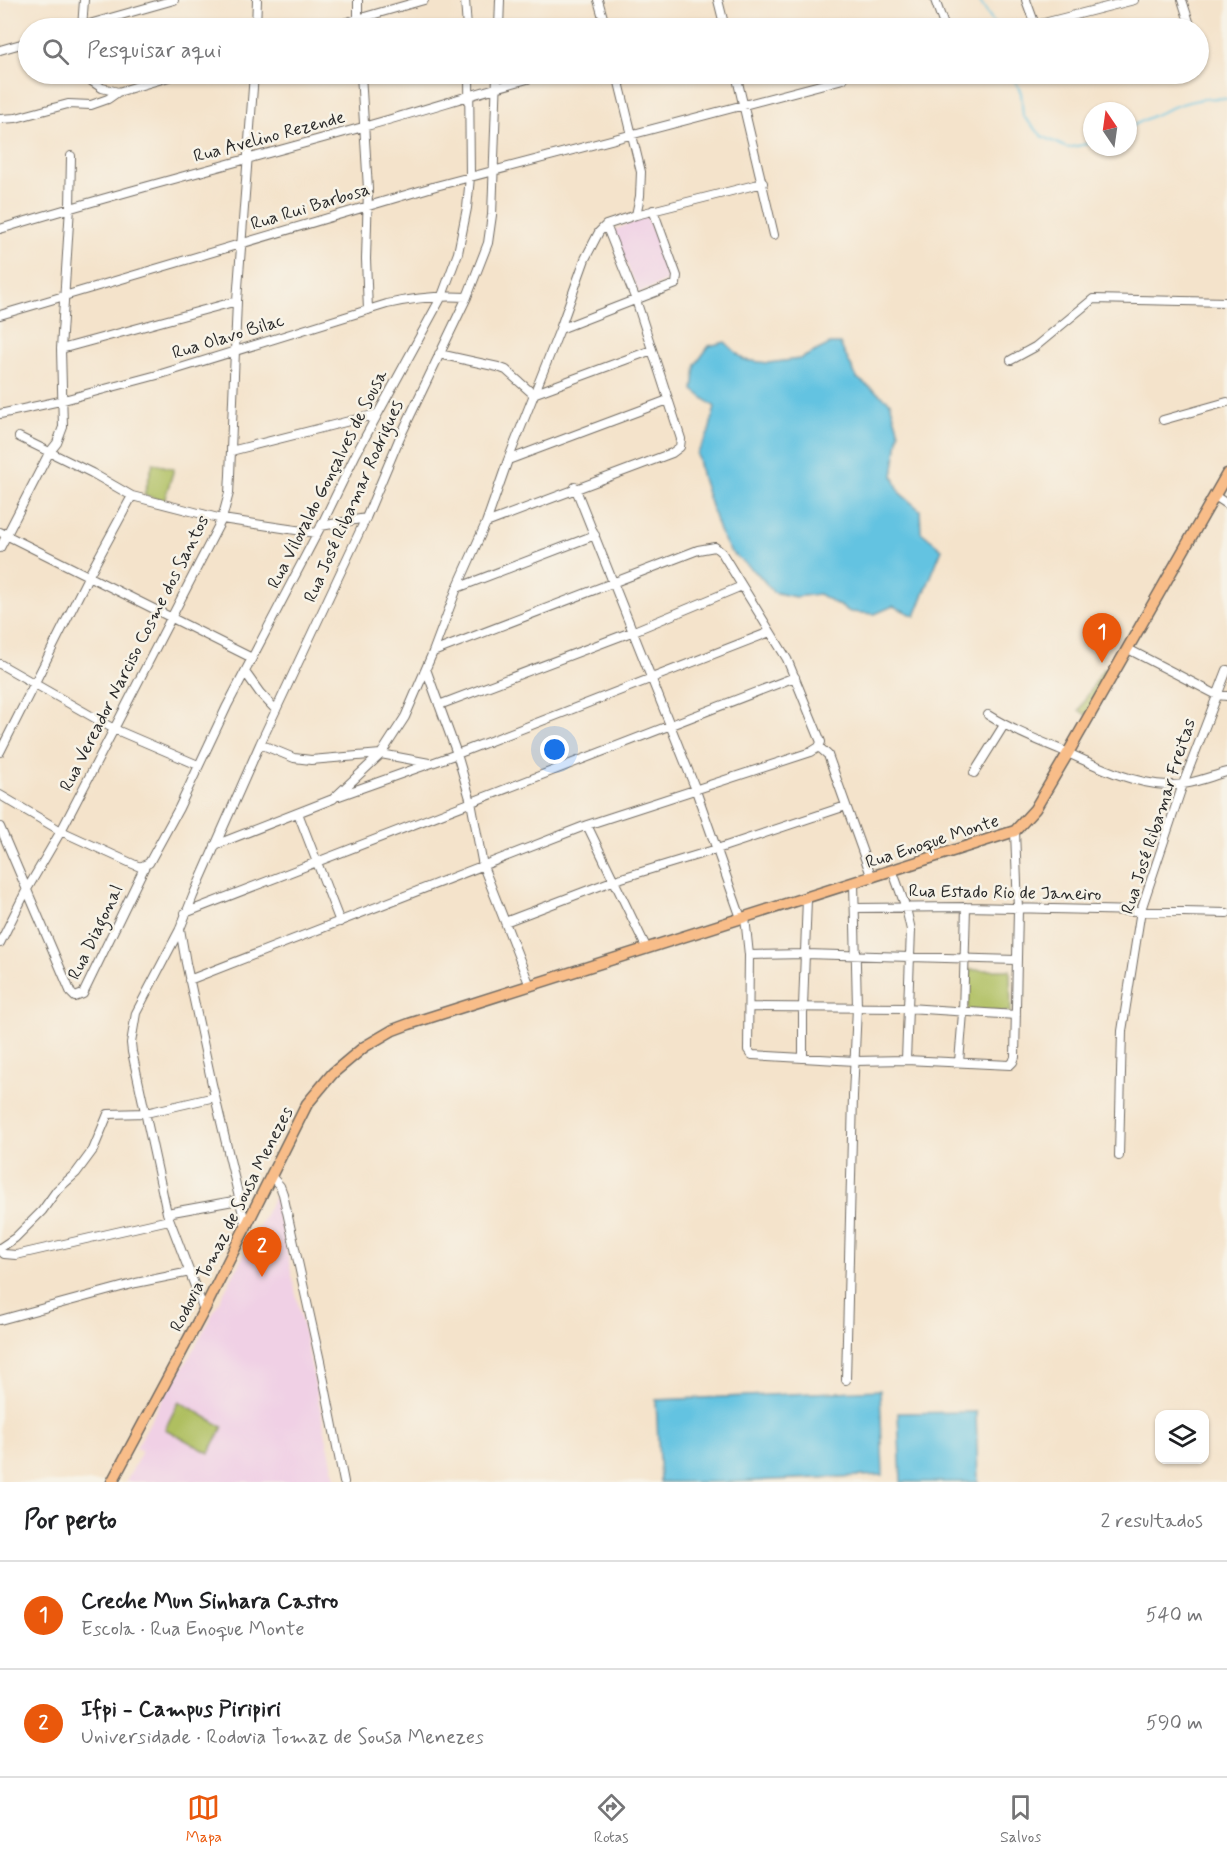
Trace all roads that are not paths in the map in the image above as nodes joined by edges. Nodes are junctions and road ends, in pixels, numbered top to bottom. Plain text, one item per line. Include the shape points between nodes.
1 (84, 0) edge
2 (174, 0) edge
3 (256, 0) edge
4 (358, 0) edge
5 (424, 0) edge
6 (465, 0) edge
7 (500, 0) edge
8 (598, 0) edge
9 (718, 0) edge
10 (935, 0) edge
11 (1026, 0) edge
12 (1134, 0) edge
13 (1182, 0) edge
14 (81, 18) edge
15 (114, 18) edge
16 (256, 18) edge
17 (358, 18) edge
18 (374, 18) edge
19 (466, 18) edge
20 (499, 18) edge
21 (603, 18) edge
22 (723, 18) edge
23 (941, 18) edge
24 (1032, 18) edge
25 (1064, 18) edge
26 (1188, 18) edge
27 (18, 45) edge
28 (0, 50) edge
29 (96, 84) edge
30 (145, 84) edge
31 (253, 84) edge
32 (362, 84) edge
33 (469, 84) edge
34 (505, 84) edge
35 (620, 84) edge
36 (738, 84) edge
37 (824, 84) edge
38 (497, 86) junction
39 (118, 92) junction
40 (469, 95) junction
41 (743, 106) junction
42 (0, 119) edge
43 (365, 127) junction
44 (632, 134) junction
45 (71, 156) dead end
46 (249, 158) junction
47 (493, 172) junction
48 (470, 177) junction
49 (763, 183) junction
50 (368, 206) junction
51 (70, 207) junction
52 (653, 210) junction
53 (636, 214) junction
54 (606, 225) junction
55 (0, 229) edge
56 (774, 235) dead end
57 (242, 244) junction
58 (63, 296) junction
59 (442, 296) junction
60 (467, 297) junction
61 (636, 300) junction
62 (237, 301) junction
63 (1227, 302) edge
64 (368, 310) junction
65 (0, 315) edge
66 (560, 329) junction
67 (61, 349) junction
68 (652, 350) junction
69 (234, 351) junction
70 (439, 354) junction
71 (1011, 360) dead end
72 (533, 394) junction
73 (668, 400) junction
74 (60, 401) junction
75 (1227, 402) edge
76 (0, 414) edge
77 (377, 414) junction
78 (1163, 420) dead end
79 (19, 437) dead end
80 (231, 451) junction
81 (49, 453) junction
82 (508, 460) junction
83 (1227, 474) edge
84 (575, 487) junction
85 (132, 496) junction
86 (1215, 496) junction
87 (1227, 504) edge
88 (366, 518) junction
89 (222, 519) junction
90 (486, 523) junction
91 (319, 530) junction
92 (3, 533) edge
93 (595, 536) junction
94 (0, 548) edge
95 (88, 576) junction
96 (614, 583) junction
97 (742, 586) junction
98 (457, 588) junction
99 (171, 619) junction
100 (634, 631) junction
101 (770, 632) junction
102 (1128, 649) junction
103 (433, 652) junction
104 (252, 658) junction
105 (0, 664) edge
106 (426, 669) junction
107 (1227, 670) edge
108 (245, 672) junction
109 (795, 677) junction
110 (651, 678) junction
111 (33, 684) junction
112 (1217, 695) junction
113 (1227, 696) edge
114 (439, 705) junction
115 (276, 710) junction
116 (988, 715) dead end
117 (670, 725) junction
118 (1004, 725) junction
119 (114, 729) junction
120 (260, 744) junction
121 (819, 747) junction
122 (0, 752) edge
123 (1068, 753) junction
124 (381, 754) junction
125 (457, 754) junction
126 (431, 764) junction
127 (198, 765) junction
128 (1227, 772) edge
129 (974, 773) dead end
130 (1183, 784) junction
131 (695, 790) junction
132 (0, 795) edge
133 (333, 799) junction
134 (471, 802) junction
135 (846, 806) junction
136 (298, 813) junction
137 (587, 825) junction
138 (0, 827) edge
139 (61, 831) junction
140 (1015, 831) junction
141 (215, 845) junction
142 (717, 849) junction
143 (316, 862) junction
144 (145, 866) junction
145 (483, 866) junction
146 (893, 872) junction
147 (872, 878) junction
148 (615, 880) junction
149 (854, 882) junction
150 (26, 891) junction
151 (807, 898) junction
152 (966, 907) junction
153 (855, 908) junction
154 (906, 908) junction
155 (1018, 909) junction
156 (1141, 910) junction
157 (185, 913) junction
158 (1227, 913) edge
159 (743, 917) junction
160 (340, 922) junction
161 (505, 922) junction
162 (180, 929) junction
163 (0, 943) edge
164 (648, 949) junction
165 (805, 954) junction
166 (749, 955) junction
167 (855, 956) junction
168 (910, 957) junction
169 (965, 958) junction
170 (1016, 960) junction
171 (189, 981) junction
172 (530, 986) junction
173 (749, 1007) junction
174 (803, 1007) junction
175 (857, 1007) junction
176 (908, 1008) junction
177 (963, 1013) junction
178 (1016, 1015) junction
179 (803, 1058) junction
180 (906, 1060) junction
181 (855, 1061) junction
182 (959, 1062) junction
183 (215, 1097) junction
184 (146, 1113) junction
185 (1119, 1156) dead end
186 (271, 1176) junction
187 (239, 1200) junction
188 (168, 1217) junction
189 (246, 1227) junction
190 (0, 1249) edge
191 (190, 1272) junction
192 (204, 1310) junction
193 (0, 1320) edge
194 (846, 1380) dead end
195 (112, 1482) edge
196 (344, 1482) edge

1 - 14 street
2 - 15 street
3 - 16 street
4 - 17 street
5 - 18 street
6 - 19 street
7 - 20 street
8 - 21 street
9 - 22 street
10 - 23 street
11 - 24 street
12 - 25 street
13 - 26 street
27 - 28 street
29 - 39 street
30 - 39 street
31 - 46 street, Rua Vereador Narciso Cosme dos Santos
32 - 43 street
33 - 40 street, Rua Vilovaldo Gonçalves de Sousa
34 - 38 street, Rua Avelino Rezende
35 - 44 street
36 - 41 street
37 - 41 street, Rua Rui Barbosa
38 - 40 street, Rua Avelino Rezende
38 - 47 street, Rua José Ribamar Rodrigues
39 - 42 street via 91,105 68,104
40 - 43 street, Rua Avelino Rezende
40 - 48 street, Rua Vilovaldo Gonçalves de Sousa
41 - 44 street, Rua Rui Barbosa
41 - 49 street
43 - 46 street, Rua Avelino Rezende
43 - 50 street
44 - 47 street, Rua Rui Barbosa
44 - 53 street via 641,172
45 - 51 street
46 - 51 street, Rua Avelino Rezende
46 - 57 street, Rua Vereador Narciso Cosme dos Santos
47 - 48 street, Rua Rui Barbosa
47 - 60 street, Rua José Ribamar Rodrigues via 490,234
48 - 50 street, Rua Rui Barbosa
48 - 59 street, Rua Vilovaldo Gonçalves de Sousa via 463,233
49 - 52 street
49 - 56 street
50 - 57 street, Rua Rui Barbosa
50 - 64 street
51 - 55 street, Rua Avelino Rezende
51 - 58 street
52 - 53 street
52 - 61 street via 678,282
53 - 54 street
54 - 61 street
54 - 66 street via 585,259
57 - 58 street, Rua Rui Barbosa
57 - 62 street, Rua Vereador Narciso Cosme dos Santos
58 - 65 street, Rua Rui Barbosa
58 - 67 street
59 - 60 street, Rua Olavo Bilac
59 - 64 street, Rua Olavo Bilac via 410,299
59 - 77 street, Rua Vilovaldo Gonçalves de Sousa
60 - 70 street, Rua José Ribamar Rodrigues
61 - 66 street
61 - 68 street
62 - 67 street
62 - 69 street, Rua Vereador Narciso Cosme dos Santos
63 - 71 street via 1093,299 1035,347
64 - 69 street, Rua Olavo Bilac
66 - 72 street
67 - 74 street
68 - 72 street
68 - 73 street
69 - 74 street, Rua Olavo Bilac
69 - 80 street, Rua Vereador Narciso Cosme dos Santos
70 - 72 street via 498,367
70 - 88 street, Rua José Ribamar Rodrigues
72 - 82 street
73 - 82 street
73 - 84 street via 681,439 678,450
74 - 76 street, Rua Olavo Bilac
74 - 81 street via 63,427
75 - 78 street
77 - 80 street
77 - 91 street, Rua Vilovaldo Gonçalves de Sousa
79 - 81 street
80 - 89 street, Rua Vereador Narciso Cosme dos Santos via 229,493
81 - 85 street
81 - 92 street
82 - 90 street
83 - 86 main road, Rua Enoque Monte
84 - 90 street
84 - 93 street
85 - 89 street
85 - 95 street
86 - 87 street
86 - 102 main road, Rua Enoque Monte
88 - 91 street
88 - 115 street, Rua José Ribamar Rodrigues
89 - 91 street
89 - 99 street, Rua Vereador Narciso Cosme dos Santos
90 - 98 street
91 - 104 street, Rua Vilovaldo Gonçalves de Sousa
92 - 94 street
92 - 95 street
93 - 96 street
93 - 98 street
95 - 99 street
95 - 111 street
96 - 97 street via 716,547
96 - 100 street
96 - 103 street
97 - 100 street
97 - 101 street
98 - 103 street
99 - 104 street
99 - 119 street, Rua Vereador Narciso Cosme dos Santos
100 - 110 street
100 - 114 street
101 - 109 street
101 - 110 street
102 - 112 street
102 - 123 main road, Rua Enoque Monte
103 - 106 street
104 - 108 street, Rua Vilovaldo Gonçalves de Sousa
105 - 111 street
106 - 114 street
106 - 124 street via 405,717
107 - 112 street, Rua José Ribamar Freitas
108 - 115 street
108 - 127 street, Rua Vilovaldo Gonçalves de Sousa
109 - 117 street
109 - 121 street via 820,738
110 - 117 street
110 - 125 street
111 - 119 street
111 - 122 street
112 - 113 street
112 - 130 street, Rua José Ribamar Freitas
114 - 125 street
115 - 120 street, Rua José Ribamar Rodrigues
116 - 118 street
117 - 131 street
117 - 134 street
118 - 123 street
118 - 129 street
119 - 127 street
119 - 139 street, Rua Vereador Narciso Cosme dos Santos
120 - 124 street via 294,758 311,760
120 - 141 street, Rua José Ribamar Rodrigues
121 - 131 street
121 - 135 street via 828,755
123 - 130 street via 1137,780
123 - 140 main road, Rua Enoque Monte via 1035,809
124 - 126 street
124 - 133 street
125 - 126 street
125 - 134 street
126 - 133 street
127 - 144 street, Rua Vilovaldo Gonçalves de Sousa via 159,846
128 - 130 street
130 - 156 street, Rua José Ribamar Freitas
131 - 137 street
131 - 142 street
132 - 139 street
133 - 136 street
134 - 143 street
134 - 145 street
135 - 142 street
135 - 147 street
136 - 141 street
136 - 143 street
137 - 145 street
137 - 148 street
138 - 150 street
139 - 144 street
139 - 150 street, Rua Vereador Narciso Cosme dos Santos
140 - 146 main road, Rua Enoque Monte
140 - 155 street
141 - 157 street, Rua José Ribamar Rodrigues
142 - 148 street
142 - 159 street
143 - 157 street
143 - 160 street
144 - 150 street, Rua Diagonal via 82,996 71,993
145 - 160 street
145 - 161 street
146 - 147 main road, Rua Enoque Monte
146 - 154 street
147 - 149 main road, Rua Enoque Monte
148 - 161 street
148 - 164 street
149 - 151 main road, Rua Enoque Monte
149 - 153 street
150 - 163 street, Rua Vereador Narciso Cosme dos Santos
151 - 159 main road, Rua Enoque Monte
151 - 165 street
152 - 154 street, Rua Estado Rio de Janeiro
152 - 155 street, Rua Estado Rio de Janeiro
152 - 169 street
153 - 154 street, Rua Estado Rio de Janeiro
153 - 167 street
154 - 168 street via 911,930
155 - 156 street, Rua Estado Rio de Janeiro
155 - 170 street
156 - 158 street, Rua Estado Rio de Janeiro
156 - 185 street, Rua José Ribamar Freitas via 1122,1031
157 - 162 street, Rua José Ribamar Rodrigues
159 - 164 main road, Rua Enoque Monte
159 - 166 street
160 - 171 street
161 - 172 street
162 - 171 street
162 - 184 street, Rua José Ribamar Rodrigues via 136,1013 132,1030 132,1052
164 - 172 main road, Rua Enoque Monte
165 - 166 street
165 - 167 street
165 - 174 street
166 - 173 street
167 - 168 street
167 - 175 street
168 - 169 street
168 - 176 street
169 - 170 street
169 - 177 street
170 - 178 street
171 - 183 street
172 - 186 main road, Rodovia Tomaz de Sousa Menezes via 409,1024 364,1047 333,1073 308,1104
173 - 174 street
173 - 179 street via 749,1053 757,1057
174 - 175 street
174 - 179 street
175 - 176 street
175 - 181 street
176 - 177 street
176 - 180 street
177 - 178 street
177 - 182 street
178 - 182 street via 1012,1064
179 - 181 street
180 - 181 street
180 - 182 street
181 - 194 street
183 - 184 street
183 - 187 street
184 - 188 street, Rua José Ribamar Rodrigues
184 - 190 street via 108,1114 93,1150 76,1173
186 - 189 main road, Rodovia Tomaz de Sousa Menezes
186 - 196 street via 283,1194
187 - 188 street
187 - 189 street
188 - 190 street via 16,1255 4,1254
188 - 191 street, Rua José Ribamar Rodrigues
189 - 192 main road, Rodovia Tomaz de Sousa Menezes
191 - 192 street, Rua José Ribamar Rodrigues
191 - 193 street
192 - 195 main road, Rodovia Tomaz de Sousa Menezes

